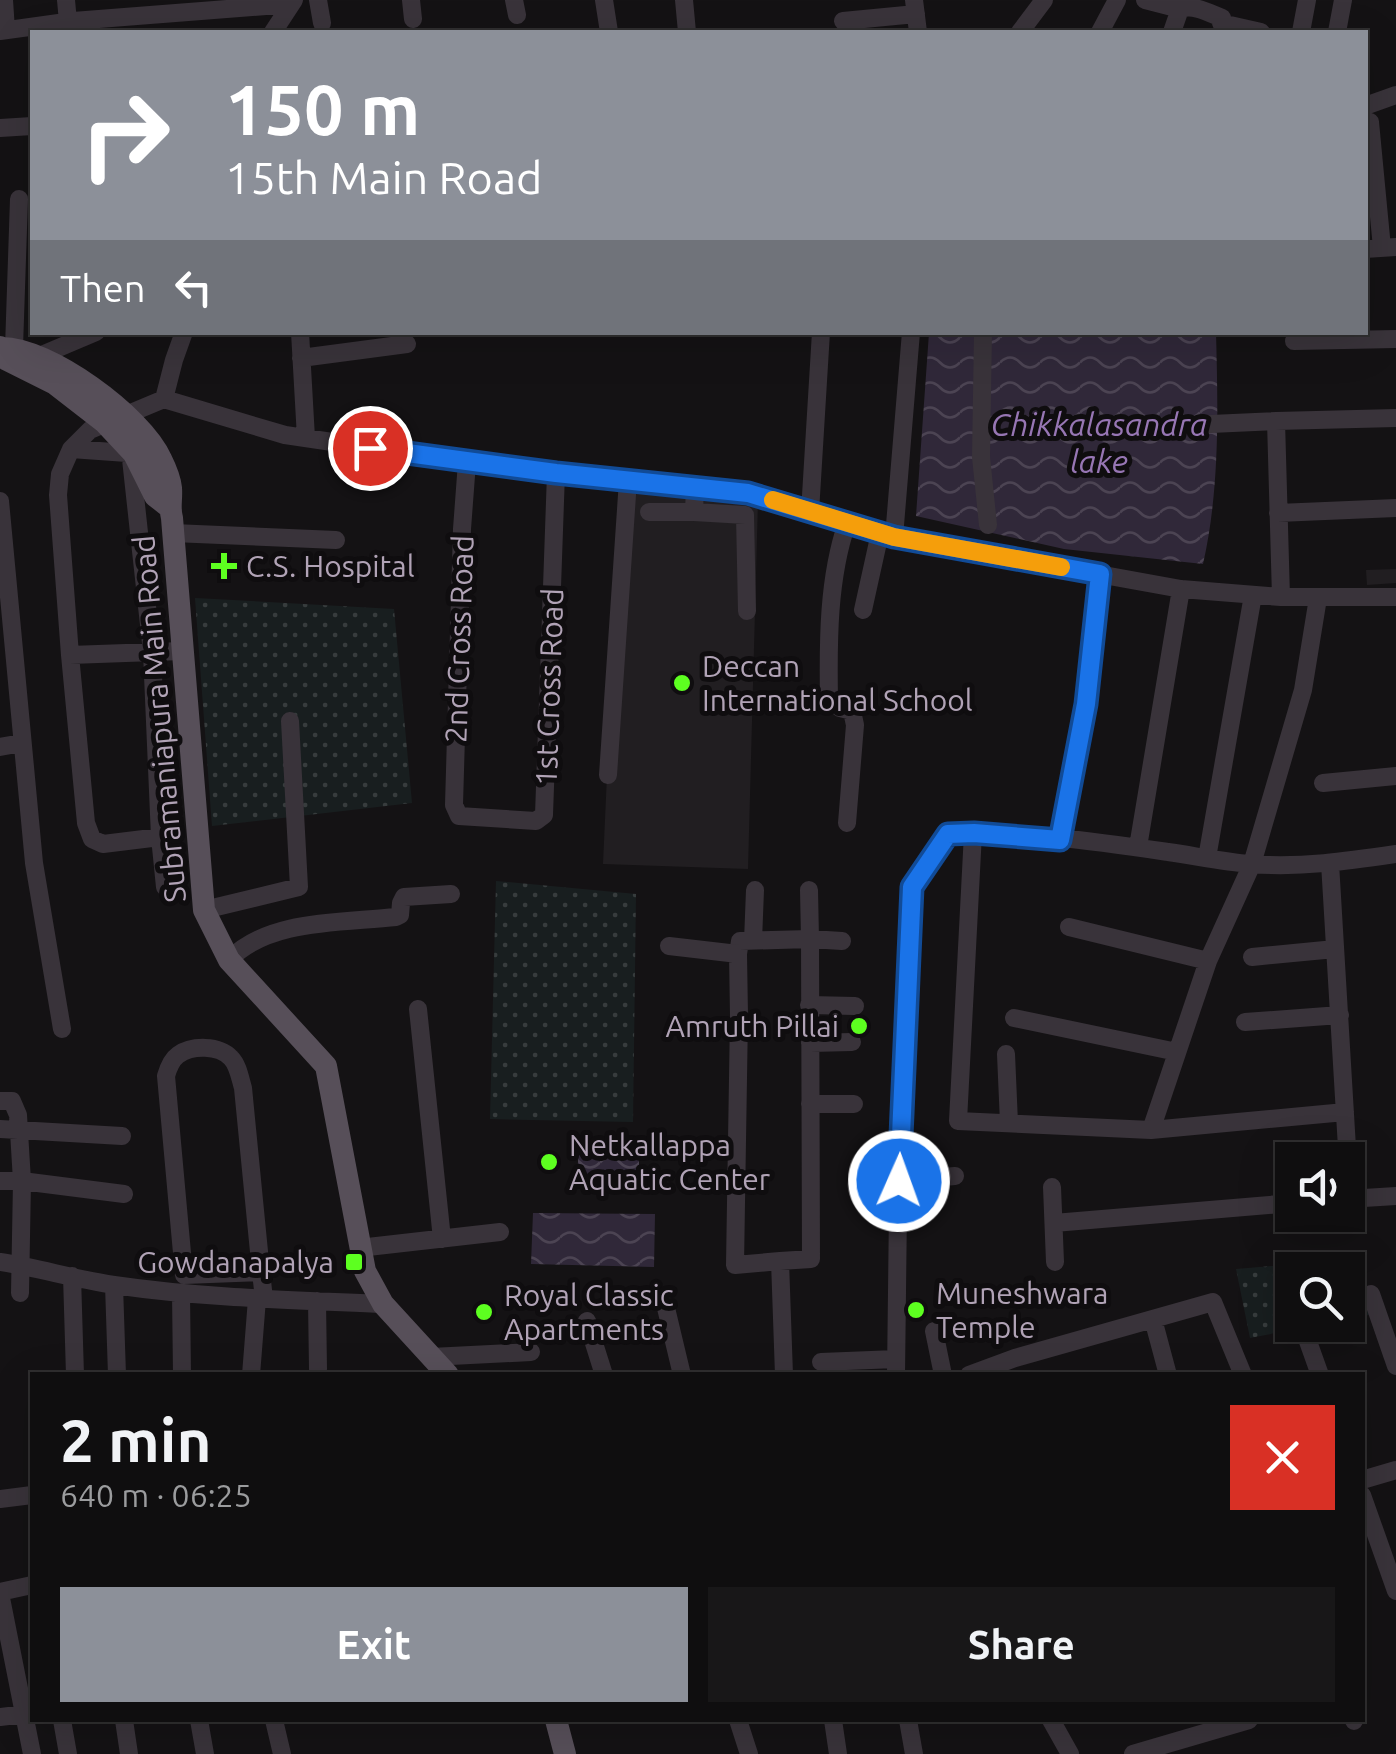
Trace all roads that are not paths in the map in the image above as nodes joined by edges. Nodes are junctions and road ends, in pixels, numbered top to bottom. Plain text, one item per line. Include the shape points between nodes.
1 (4, 0) edge
2 (66, 0) edge
3 (318, 0) edge
4 (604, 0) edge
5 (684, 0) edge
6 (1044, 0) edge
7 (1117, 0) edge
8 (1145, 0) edge
9 (1307, 0) edge
10 (1343, 0) edge
11 (292, 2) edge
12 (239, 4) edge
13 (147, 8) edge
14 (1180, 10) junction
15 (916, 16) edge
16 (1222, 19) edge
17 (68, 22) junction
18 (843, 22) dead end
19 (322, 23) dead end
20 (3, 30) edge
21 (274, 30) edge
22 (609, 30) edge
23 (687, 30) edge
24 (1022, 30) edge
25 (1101, 30) edge
26 (1173, 30) edge
27 (1255, 30) edge
28 (1301, 30) edge
29 (1337, 30) edge
30 (1396, 96) edge
31 (1368, 114) edge
32 (30, 126) edge
33 (0, 128) edge
34 (19, 198) dead end
35 (1381, 248) edge
36 (89, 335) edge
37 (183, 335) edge
38 (300, 335) edge
39 (821, 335) edge
40 (911, 335) edge
41 (983, 335) edge
42 (1396, 338) edge
43 (1294, 341) dead end
44 (407, 344) dead end
45 (5, 348) edge
46 (37, 357) junction
47 (301, 358) junction
48 (164, 398) junction
49 (127, 414) junction
50 (1396, 418) edge
51 (1276, 421) junction
52 (104, 422) junction
53 (1144, 428) dead end
54 (306, 438) junction
55 (71, 449) junction
56 (467, 462) junction
57 (556, 473) junction
58 (628, 480) junction
59 (695, 488) junction
60 (0, 501) edge
61 (169, 507) junction
62 (1396, 508) edge
63 (648, 512) dead end
64 (694, 512) junction
65 (810, 512) junction
66 (1278, 513) junction
67 (847, 523) junction
68 (988, 524) dead end
69 (173, 533) junction
70 (887, 535) junction
71 (336, 540) dead end
72 (1100, 574) junction
73 (1181, 589) junction
74 (1253, 595) junction
75 (5, 596) edge
76 (1281, 597) junction
77 (1396, 597) edge
78 (1318, 598) junction
79 (863, 610) dead end
80 (747, 611) dead end
81 (182, 650) junction
82 (152, 652) junction
83 (70, 655) junction
84 (8, 675) edge
85 (290, 721) dead end
86 (22, 743) junction
87 (0, 747) edge
88 (608, 775) dead end
89 (1396, 776) edge
90 (1323, 783) dead end
91 (460, 816) joint
92 (848, 823) dead end
93 (974, 833) junction
94 (160, 837) junction
95 (1060, 840) junction
96 (1138, 848) junction
97 (1396, 854) edge
98 (1208, 858) junction
99 (1330, 863) junction
100 (1252, 864) junction
101 (165, 888) dead end
102 (755, 890) dead end
103 (809, 890) dead end
104 (451, 894) dead end
105 (204, 910) junction
106 (1069, 927) dead end
107 (810, 938) junction
108 (753, 941) junction
109 (842, 941) dead end
110 (669, 946) dead end
111 (1335, 949) junction
112 (738, 954) junction
113 (1252, 957) dead end
114 (229, 960) junction
115 (1208, 962) junction
116 (810, 1005) junction
117 (855, 1006) dead end
118 (418, 1009) dead end
119 (1340, 1015) junction
120 (1014, 1018) dead end
121 (1245, 1022) dead end
122 (62, 1029) dead end
123 (810, 1042) junction
124 (852, 1042) dead end
125 (1178, 1052) junction
126 (1006, 1054) dead end
127 (0, 1101) edge
128 (810, 1104) junction
129 (854, 1104) dead end
130 (1345, 1112) junction
131 (1008, 1123) junction
132 (10, 1129) edge
133 (1151, 1130) junction
134 (122, 1136) dead end
135 (1346, 1142) edge
136 (955, 1176) dead end
137 (0, 1181) edge
138 (22, 1181) junction
139 (899, 1181) junction
140 (1052, 1187) dead end
141 (124, 1194) dead end
142 (1396, 1196) edge
143 (1365, 1197) edge
144 (1275, 1204) edge
145 (1054, 1223) junction
146 (500, 1232) dead end
147 (442, 1239) junction
148 (360, 1248) junction
149 (0, 1262) edge
150 (780, 1262) junction
151 (1055, 1262) dead end
152 (22, 1266) junction
153 (261, 1272) junction
154 (72, 1276) junction
155 (114, 1285) junction
156 (181, 1293) junction
157 (20, 1294) dead end
158 (1371, 1294) dead end
159 (260, 1299) junction
160 (317, 1301) junction
161 (383, 1304) junction
162 (666, 1308) dead end
163 (1153, 1319) junction
164 (588, 1321) dead end
165 (934, 1331) dead end
166 (1307, 1342) edge
167 (531, 1352) dead end
168 (432, 1357) junction
169 (821, 1362) dead end
170 (1396, 1366) edge
171 (896, 1367) edge
172 (318, 1369) dead end
173 (75, 1372) edge
174 (117, 1372) edge
175 (182, 1372) edge
176 (251, 1372) edge
177 (445, 1372) edge
178 (603, 1372) edge
179 (681, 1372) edge
180 (784, 1372) edge
181 (942, 1372) edge
182 (977, 1372) edge
183 (1167, 1372) edge
184 (1242, 1372) edge
185 (1319, 1372) edge
186 (1396, 1470) edge
187 (1365, 1479) edge
188 (30, 1495) edge
189 (0, 1499) edge
190 (1365, 1504) edge
191 (30, 1585) edge
192 (1396, 1591) edge
193 (0, 1592) edge
194 (3, 1624) edge
195 (25, 1714) junction
196 (0, 1717) edge
197 (62, 1722) edge
198 (124, 1722) edge
199 (199, 1722) edge
200 (274, 1722) edge
201 (556, 1722) edge
202 (739, 1722) edge
203 (833, 1722) edge
204 (908, 1722) edge
205 (1052, 1722) edge
206 (1242, 1722) edge
207 (32, 1754) edge
208 (68, 1754) edge
209 (128, 1754) edge
210 (205, 1754) edge
211 (282, 1754) edge
212 (564, 1754) edge
213 (748, 1754) edge
214 (838, 1754) edge
215 (914, 1754) edge
216 (1070, 1754) edge
217 (1133, 1754) edge

1 - 20 street
2 - 17 street
3 - 19 street
4 - 22 street
5 - 23 street
6 - 24 street
7 - 25 street
8 - 14 street
9 - 28 street
10 - 29 street
11 - 12 street
11 - 21 street
12 - 13 street
13 - 17 street
14 - 16 street
14 - 26 street
15 - 18 street
16 - 27 street
17 - 20 street
30 - 31 street
31 - 35 street
32 - 33 street
34 - 45 street
36 - 46 street
37 - 48 street
38 - 47 street
39 - 65 street
40 - 70 street
41 - 68 street via 981,456
42 - 43 street
44 - 47 street
45 - 46 main road, Subramaniapura Main Road
45 - 52 main road via 7,360 55,384
46 - 49 main road, Subramaniapura Main Road
47 - 54 street
48 - 49 street
48 - 54 street
49 - 52 street
49 - 61 main road, Subramaniapura Main Road via 160,456 171,488
50 - 51 street
51 - 53 street
51 - 66 street
52 - 55 street
52 - 61 main road
54 - 56 street
55 - 82 street via 127,453 131,459
55 - 83 street via 58,495
56 - 57 street
56 - 91 street, 2nd Cross Road via 454,806
57 - 58 street
57 - 91 street, 1st Cross Road via 544,815 536,822
58 - 59 street
58 - 88 street
59 - 64 street
59 - 65 street via 748,493
60 - 75 street
61 - 69 main road, Subramaniapura Main Road
62 - 66 street
63 - 64 street
64 - 80 street via 745,515
65 - 67 street
66 - 76 street
67 - 70 street
67 - 92 street via 835,573 829,700 852,711 855,725
69 - 71 street
69 - 81 main road, Subramaniapura Main Road
70 - 72 street
70 - 79 street
72 - 73 street
72 - 95 street via 1086,704
73 - 74 street
73 - 96 street
74 - 76 street
74 - 98 street
75 - 84 street
76 - 78 street
77 - 78 street
78 - 100 street via 1303,690
81 - 82 street
81 - 105 main road, Subramaniapura Main Road
82 - 83 street
82 - 94 street
83 - 94 street via 92,839 103,844
84 - 86 street
85 - 105 street via 299,887
86 - 87 street
86 - 122 street
89 - 90 street
93 - 95 street
93 - 131 street via 958,1121
93 - 139 street via 948,834 912,887
94 - 101 street
95 - 96 street
96 - 98 street
97 - 99 street
98 - 100 street
99 - 100 street
99 - 111 street
100 - 115 street
102 - 108 street
103 - 107 street
104 - 114 street via 404,897 396,917 278,930
105 - 114 main road, Subramaniapura Main Road
106 - 115 street
107 - 108 street
107 - 109 street
107 - 116 street
108 - 112 street via 740,941
110 - 112 street
111 - 113 street
111 - 119 street
112 - 150 street via 735,1265
114 - 148 main road, Subramaniapura Main Road via 326,1066
115 - 125 street
116 - 117 street
116 - 123 street
118 - 147 street
119 - 121 street
119 - 130 street
120 - 125 street
123 - 124 street
123 - 128 street
125 - 133 street
126 - 131 street
127 - 132 street via 12,1101 18,1115
128 - 129 street
128 - 150 street via 811,1259
130 - 133 street
130 - 135 street
131 - 133 street
132 - 134 street
132 - 138 street
136 - 139 street
137 - 138 street
138 - 141 street
138 - 152 street
139 - 171 street
140 - 145 street
142 - 143 street
144 - 145 street
145 - 151 street
146 - 147 street
147 - 148 street
148 - 161 main road, Subramaniapura Main Road
149 - 152 street
150 - 180 street
152 - 154 street
152 - 157 street
153 - 153 street via 184,1275 166,1076 179,1054 204,1047 234,1060 243,1088
153 - 159 street
154 - 155 street
154 - 173 street
155 - 156 street
155 - 174 street
156 - 159 street
156 - 175 street
158 - 170 street
159 - 160 street
159 - 176 street
160 - 161 street
160 - 172 street
161 - 168 main road, Subramaniapura Main Road
162 - 179 street
163 - 182 street
163 - 183 street
163 - 184 street via 1213,1302
164 - 178 street
165 - 181 street
166 - 185 street
167 - 168 street
168 - 177 main road, Subramaniapura Main Road
169 - 171 street
186 - 187 street
188 - 189 street
190 - 192 street
191 - 193 street
193 - 194 street
194 - 195 street
195 - 196 street
195 - 207 street
197 - 208 street
198 - 209 street
199 - 210 street
200 - 211 street
201 - 212 main road
202 - 213 street
203 - 214 street
204 - 215 street
205 - 216 street
206 - 217 street

